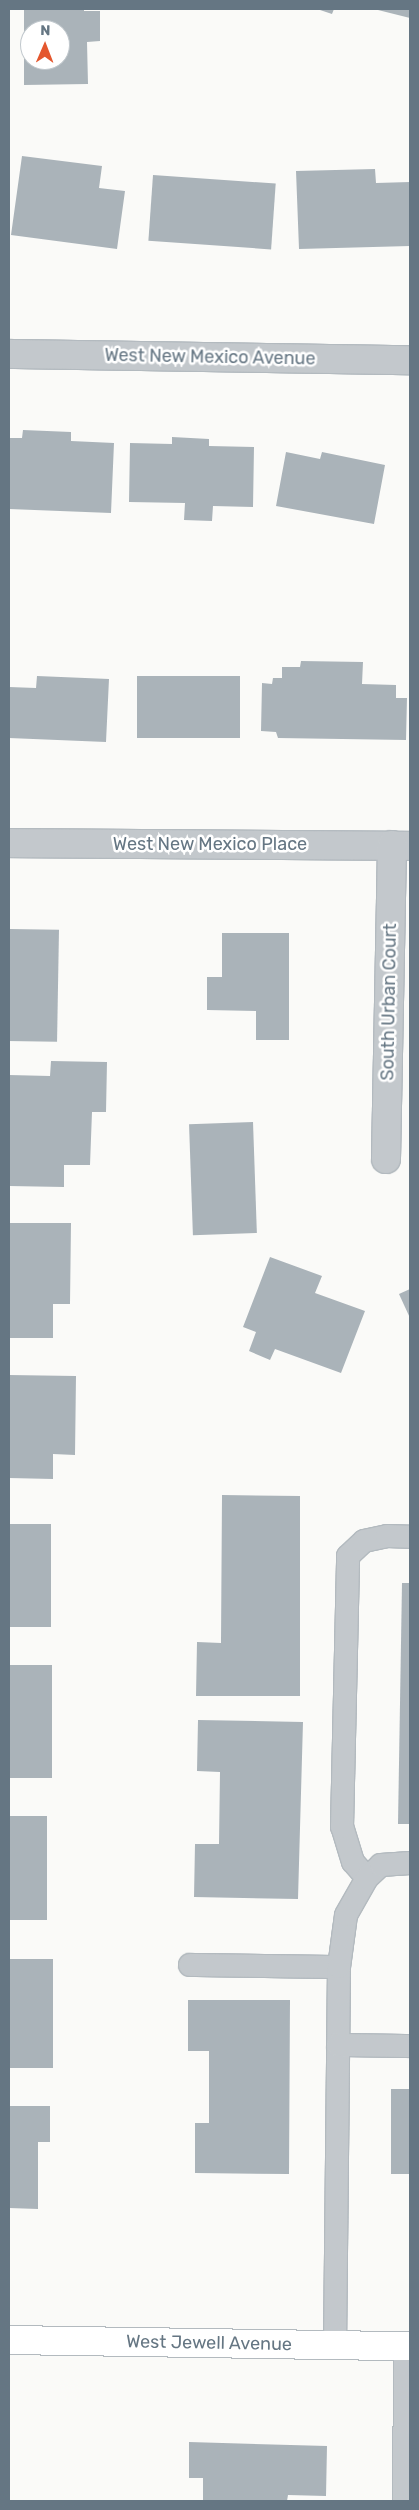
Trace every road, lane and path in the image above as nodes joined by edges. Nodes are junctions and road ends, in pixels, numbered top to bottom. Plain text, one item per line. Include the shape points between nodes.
1 (9, 354) edge
2 (410, 360) edge
3 (9, 843) edge
4 (401, 846) edge
5 (386, 1159) dead end
6 (410, 1537) edge
7 (410, 1863) edge
8 (367, 1878) junction
9 (190, 1965) dead end
10 (339, 1967) junction
11 (338, 2045) junction
12 (410, 2046) edge
13 (9, 2340) edge
14 (335, 2345) junction
15 (409, 2346) edge
16 (407, 2501) edge

1 - 2 street, West New Mexico Avenue
3 - 4 street, West New Mexico Place
4 - 5 street, South Urban Court
6 - 8 lane via 386,1536 364,1541 348,1556 342,1827 354,1862
7 - 8 lane via 381,1865
8 - 10 lane via 346,1915
9 - 10 lane
10 - 11 lane
11 - 12 lane
11 - 14 lane
13 - 14 main road, West Jewell Avenue
14 - 15 main road, West Jewell Avenue
15 - 16 street

